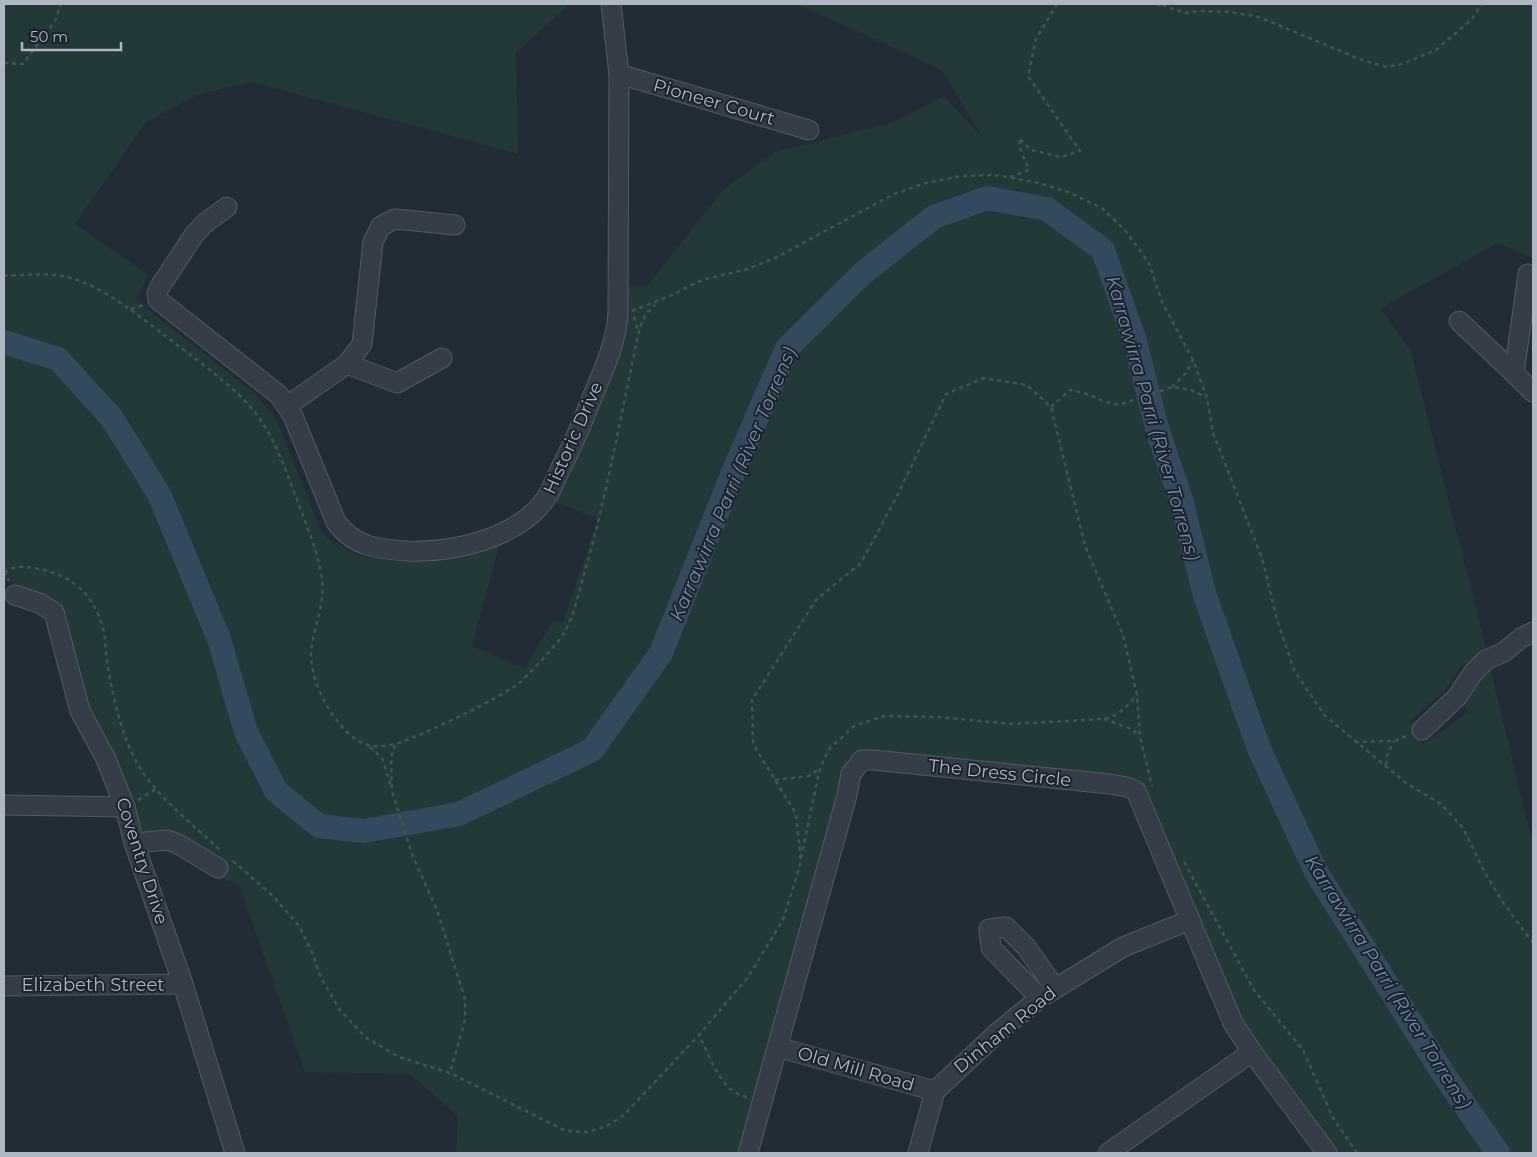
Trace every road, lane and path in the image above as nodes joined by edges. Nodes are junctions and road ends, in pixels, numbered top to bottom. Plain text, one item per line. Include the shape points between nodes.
1 (62, 4) edge
2 (611, 4) edge
3 (1057, 4) edge
4 (1156, 4) edge
5 (1482, 4) edge
6 (1165, 5) edge
7 (4, 63) edge
8 (619, 74) junction
9 (809, 130) dead end
10 (1008, 178) junction
11 (227, 208) dead end
12 (455, 225) dead end
13 (1528, 274) dead end
14 (4, 276) edge
15 (657, 302) junction
16 (625, 311) junction
17 (1459, 321) dead end
18 (638, 334) junction
19 (442, 358) dead end
20 (1193, 360) junction
21 (347, 364) junction
22 (1514, 373) junction
23 (1172, 388) junction
24 (1533, 392) edge
25 (1207, 398) junction
26 (287, 406) junction
27 (1051, 406) junction
28 (4, 572) edge
29 (15, 595) dead end
30 (1533, 632) edge
31 (1137, 695) junction
32 (1103, 719) junction
33 (1422, 730) joint
34 (1140, 737) junction
35 (1394, 741) junction
36 (1354, 742) junction
37 (395, 744) junction
38 (366, 745) junction
39 (1386, 765) junction
40 (820, 768) junction
41 (775, 780) junction
42 (1152, 788) dead end
43 (156, 789) junction
44 (392, 791) junction
45 (4, 805) edge
46 (126, 807) junction
47 (134, 843) junction
48 (1183, 859) dead end
49 (225, 861) junction
50 (800, 862) junction
51 (1190, 920) junction
52 (1533, 943) edge
53 (183, 984) junction
54 (4, 986) edge
55 (699, 1034) junction
56 (777, 1047) junction
57 (1252, 1052) junction
58 (450, 1073) junction
59 (934, 1091) junction
60 (763, 1102) junction
61 (235, 1153) edge
62 (748, 1153) edge
63 (918, 1153) edge
64 (1108, 1153) edge
65 (1327, 1153) edge
66 (1357, 1153) edge

1 - 7 path via 55,21 23,64
2 - 8 street, Historic Drive
3 - 10 path via 1036,39 1028,76 1080,151 1061,157 1031,150 1019,138 1029,170
4 - 6 path
5 - 6 path via 1472,19 1436,50 1387,67 1362,60 1259,17 1230,12 1186,13
8 - 9 street, Pioneer Court
8 - 16 street, Historic Drive
10 - 15 path via 960,176 922,184 892,195 777,257 748,269 702,280
10 - 20 path via 1068,192 1102,208 1124,229 1149,263 1162,302
11 - 26 street, Historic Drive via 194,235 159,288 158,300 267,384
12 - 21 street via 395,219 381,226 373,242 362,344
13 - 22 street
14 - 38 path via 68,277 84,283 131,309 252,408 279,454 317,557 322,582 320,611 310,648 316,684 335,718 355,739
15 - 16 path
15 - 18 path via 646,314
16 - 18 path
16 - 26 street, Historic Drive via 582,422 546,500 518,525 475,544 426,552 376,548 355,541 336,522
17 - 22 street
18 - 37 path via 598,529 571,620 560,638 520,682 482,704
19 - 21 street via 397,383
20 - 23 path
20 - 25 path
21 - 26 street
22 - 24 street
23 - 25 path via 1191,390
23 - 27 path via 1119,405 1070,390
25 - 36 path via 1213,433 1262,558 1277,620 1294,670 1324,715
27 - 31 path via 1085,546 1123,635
27 - 41 path via 1027,385 984,378 946,394 861,563 816,600 752,700 753,744
28 - 43 path via 25,566 53,572 80,587 93,603 104,629 118,716 137,763
29 - 46 street, Coventry Drive via 39,602 54,612 80,711 105,757
30 - 33 street via 1486,660 1472,673 1457,697
31 - 32 path via 1113,717
31 - 34 path
32 - 34 path via 1132,729
32 - 40 path via 1013,724 884,716 854,726 829,749
33 - 35 path
34 - 42 path
35 - 36 path
35 - 39 path
36 - 39 path
37 - 38 path via 382,748
37 - 44 path via 391,757
38 - 44 path via 382,758
39 - 52 path via 1406,783 1441,804 1463,828 1485,873
40 - 41 path via 809,776
40 - 50 path
41 - 50 path via 796,814
43 - 46 path
43 - 49 path
44 - 58 path via 413,857 437,910 465,999 465,1020
45 - 46 street
46 - 47 street, Coventry Drive
47 - 49 street via 153,840 173,842
47 - 53 street, Coventry Drive
48 - 66 path via 1254,990 1303,1050 1333,1118
49 - 58 path via 274,898 299,926 321,978 340,1010 365,1037 399,1057
50 - 55 path via 782,920 748,977
51 - 56 street, The Dress Circle via 1136,791 1110,784 862,760 851,774
51 - 57 street, The Dress Circle via 1233,1023
51 - 59 street, Dinham Road via 1123,947 1048,993 996,1033
53 - 54 street, Elizabeth Street
53 - 61 street, Coventry Drive
55 - 58 path via 624,1115 607,1126 588,1132 566,1131
55 - 60 path via 715,1070 728,1087
56 - 59 street, Old Mill Road
56 - 60 street, The Dress Circle
57 - 64 street
57 - 65 street, The Dress Circle
59 - 63 street
60 - 62 street, The Dress Circle

